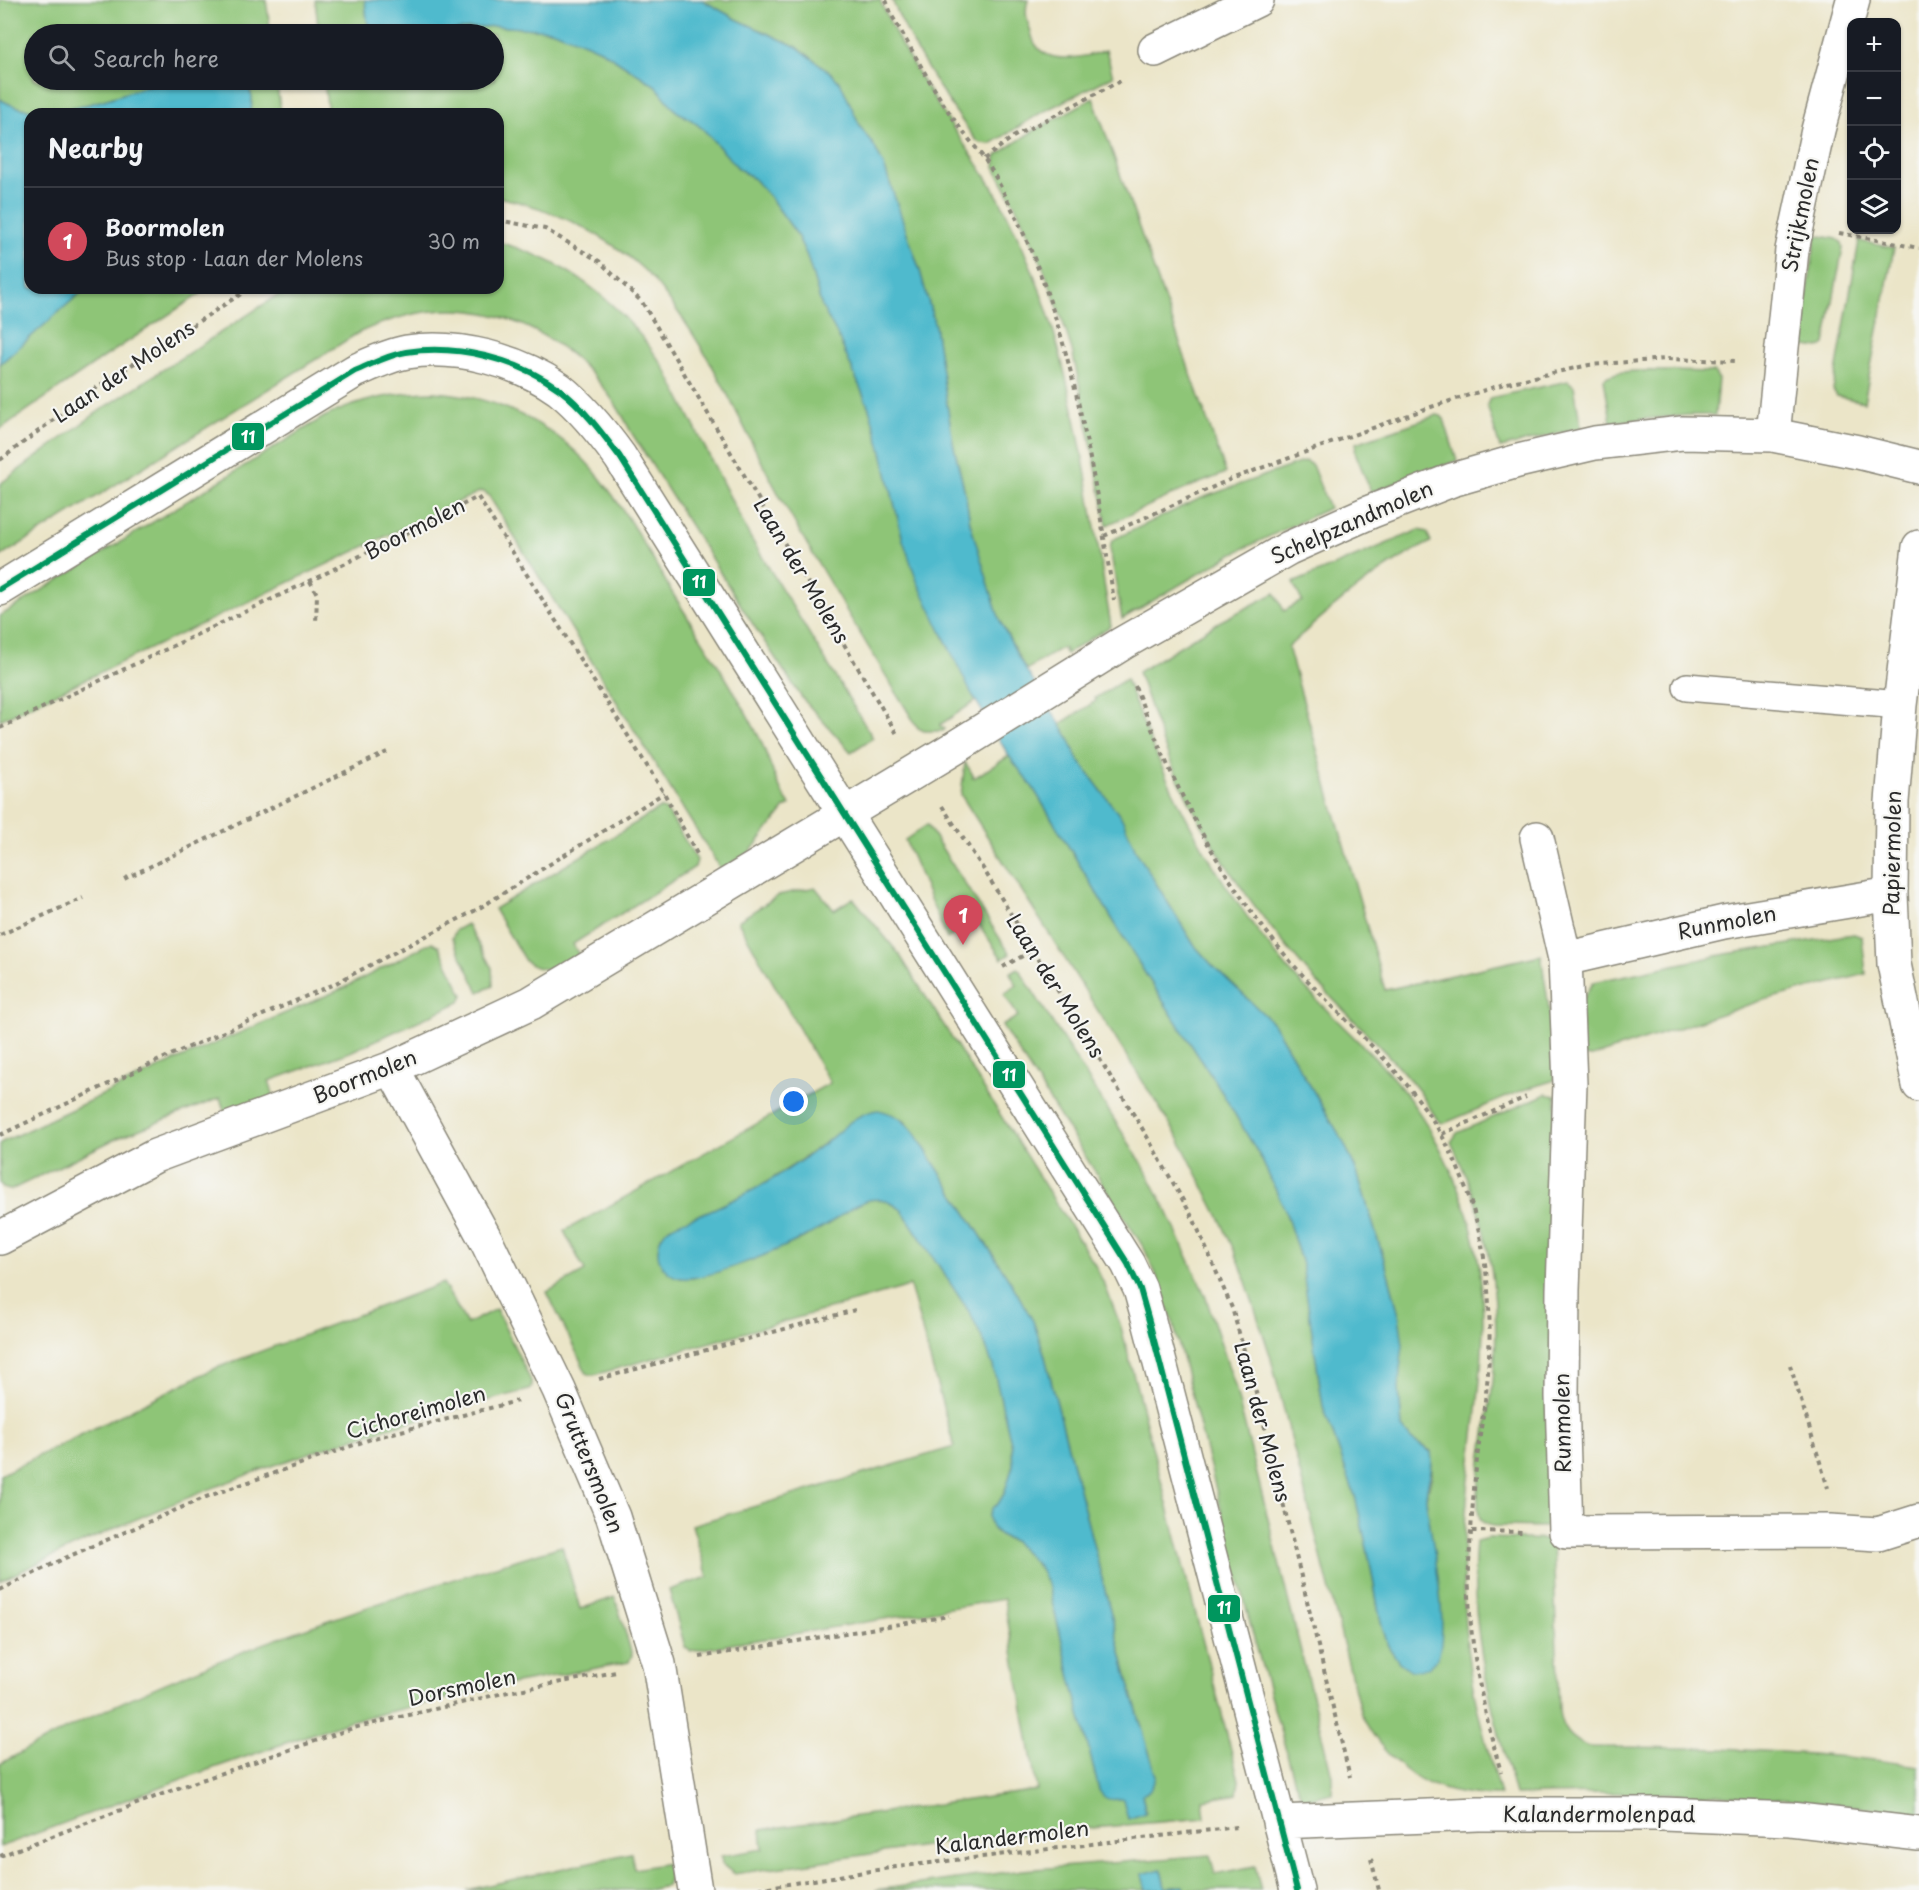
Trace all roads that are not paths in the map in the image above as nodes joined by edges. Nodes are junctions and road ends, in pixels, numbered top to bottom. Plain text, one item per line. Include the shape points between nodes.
1 (1257, 0) edge
2 (1853, 0) edge
3 (1155, 50) road end
4 (1773, 435) junction
5 (1919, 467) edge
6 (1919, 547) edge
7 (0, 589) edge
8 (1687, 687) dead end
9 (1900, 705) junction
10 (844, 813) junction
11 (1537, 838) dead end
12 (1891, 894) junction
13 (1565, 958) junction
14 (1913, 1029) edge
15 (392, 1068) junction
16 (1919, 1085) edge
17 (0, 1238) edge
18 (1919, 1521) edge
19 (1279, 1822) junction
20 (1919, 1834) edge
21 (695, 1890) edge
22 (1297, 1890) edge

1 - 3 street
2 - 4 street, Strijkmolen via 1818,130 1792,250
4 - 5 street, Schelpzandmolen
4 - 10 street, Schelpzandmolen via 1682,433 1595,443 1452,480 1370,512 1289,548 1123,643
6 - 9 street, Papiermolen
7 - 10 street via 355,371 406,352 447,350 484,355 537,376 559,390 600,429
8 - 9 lane
9 - 12 street, Papiermolen via 1892,802
10 - 15 street, Boormolen via 531,1003
10 - 19 street via 1128,1264 1140,1289
11 - 13 street, Runmolen
12 - 13 street, Runmolen via 1724,922
12 - 14 street, Papiermolen via 1894,964
13 - 18 street, Runmolen via 1570,1084 1562,1396 1566,1532 1878,1534
14 - 16 street, Papiermolen
15 - 17 street, Boormolen via 155,1156
15 - 21 street, Gruttersmolen via 487,1242 559,1390 613,1517 659,1664
19 - 20 street, Kalandermolenpad via 1513,1814 1663,1814 1790,1819
19 - 22 street

